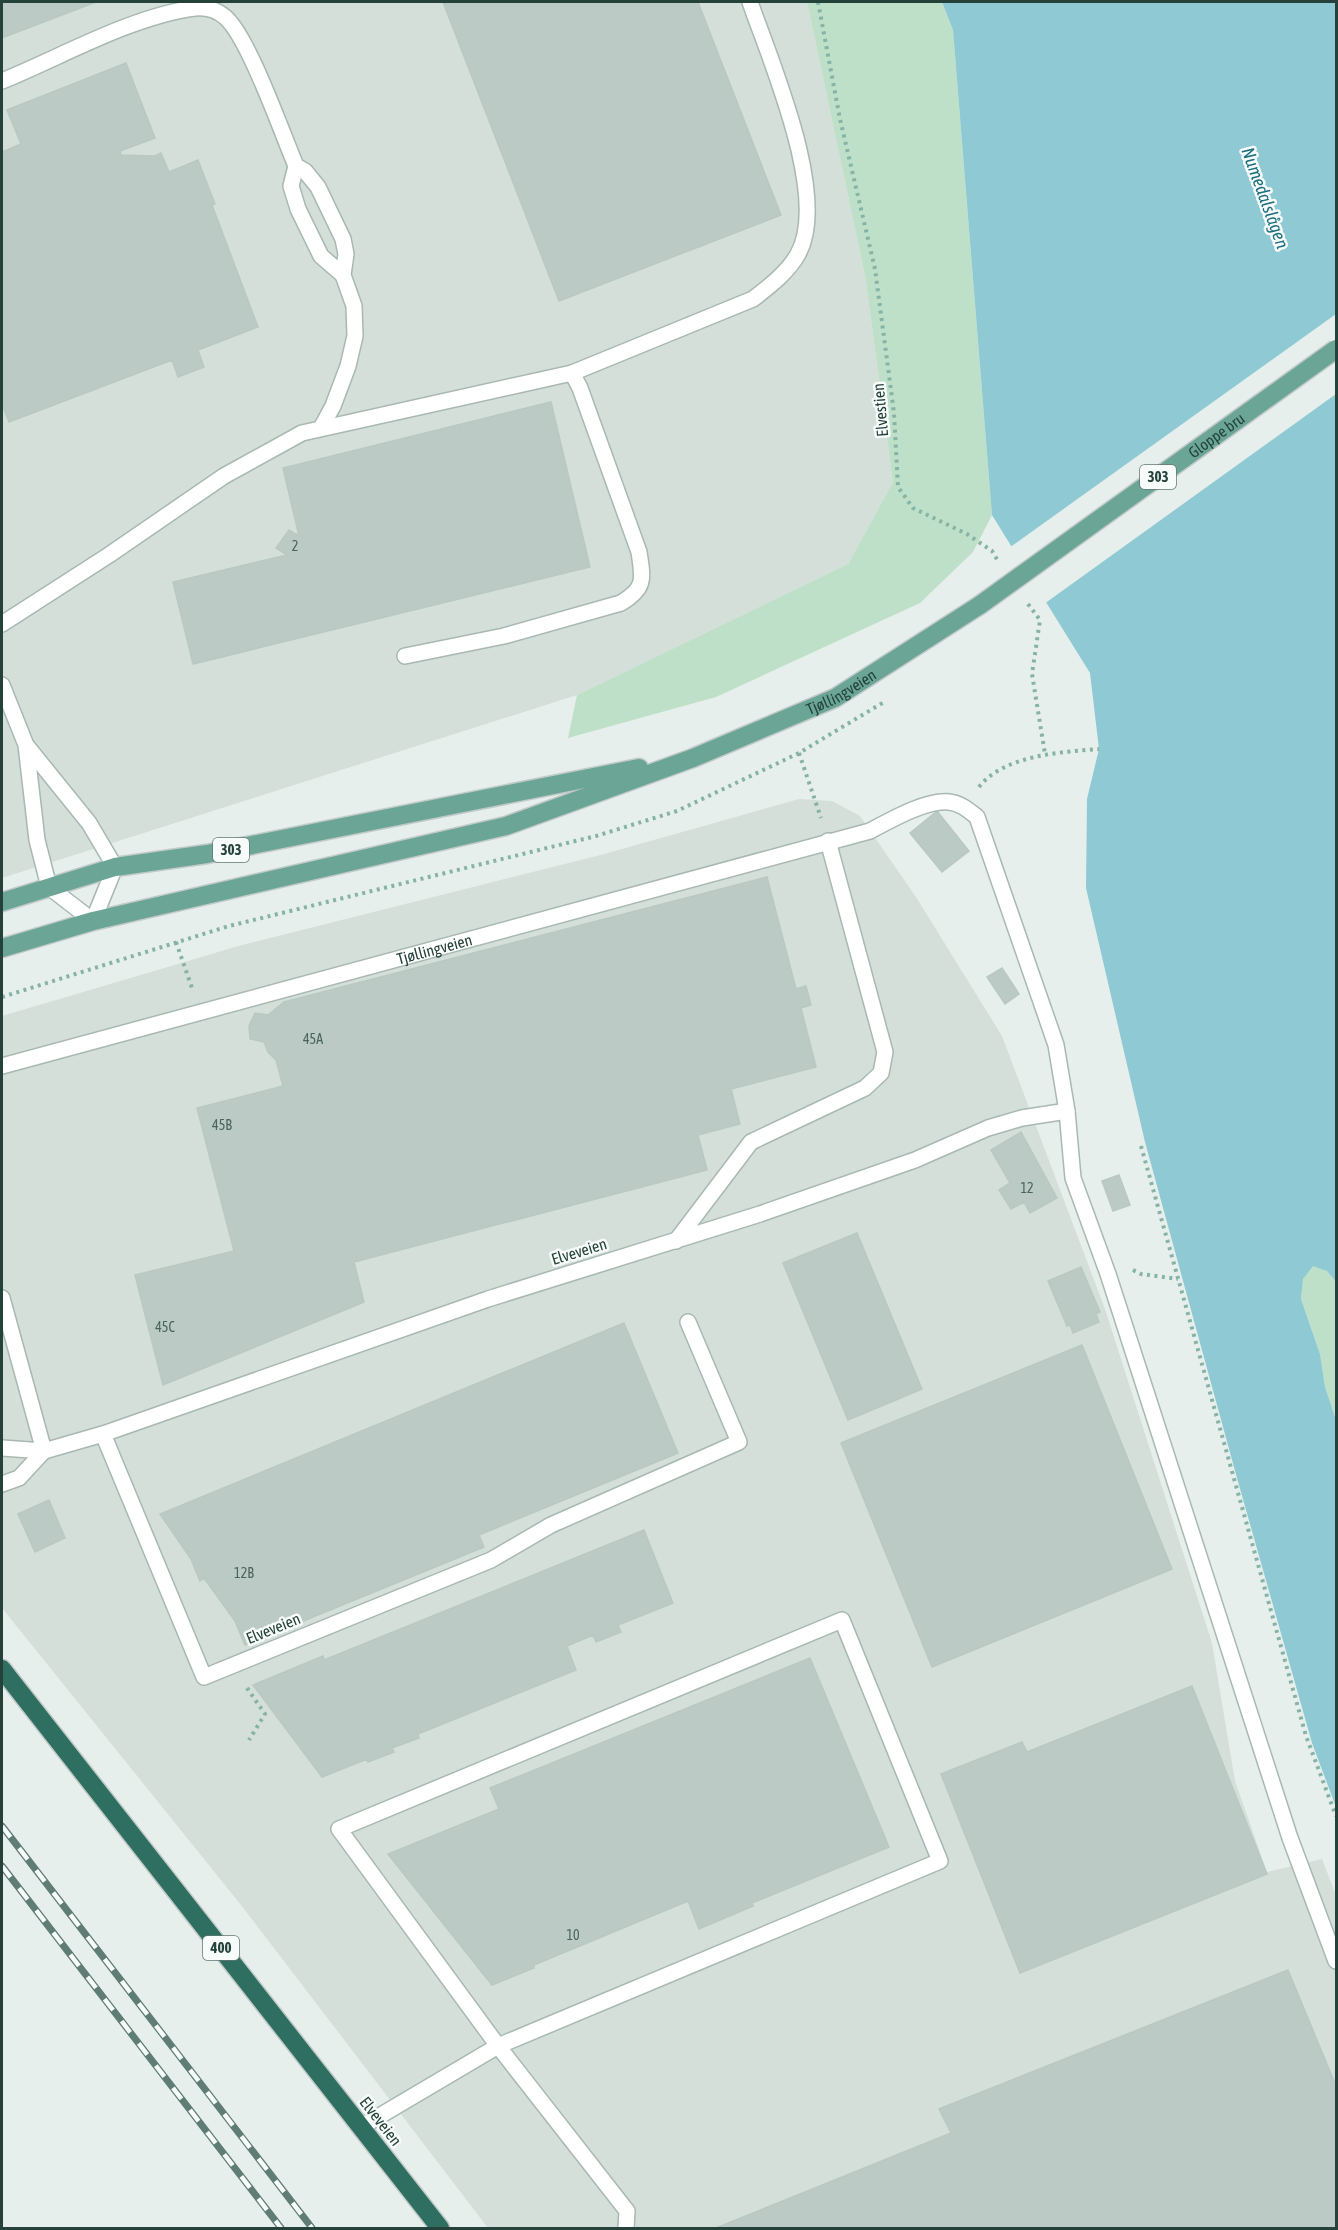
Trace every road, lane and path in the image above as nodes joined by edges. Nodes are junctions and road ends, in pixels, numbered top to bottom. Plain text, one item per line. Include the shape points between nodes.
1 (750, 2) edge
2 (818, 2) edge
3 (2, 81) edge
4 (296, 166) junction
5 (344, 275) junction
6 (1336, 349) edge
7 (572, 373) junction
8 (321, 428) junction
9 (1004, 568) dead end
10 (1022, 594) dead end
11 (980, 605) joint
12 (2, 624) edge
13 (405, 656) dead end
14 (2, 689) edge
15 (26, 745) junction
16 (1099, 749) dead end
17 (1045, 754) junction
18 (693, 758) junction
19 (963, 806) junction
20 (828, 841) junction
21 (115, 867) junction
22 (49, 887) junction
23 (2, 902) edge
24 (93, 921) junction
25 (176, 942) junction
26 (2, 948) edge
27 (2, 997) edge
28 (200, 1011) junction
29 (2, 1066) edge
30 (1067, 1111) junction
31 (1141, 1146) dead end
32 (676, 1241) junction
33 (2, 1298) edge
34 (688, 1322) dead end
35 (103, 1434) junction
36 (2, 1448) edge
37 (44, 1451) junction
38 (2, 1484) edge
39 (234, 1664) junction
40 (2, 1669) edge
41 (249, 1740) dead end
42 (1336, 1816) edge
43 (1336, 1961) edge
44 (498, 2046) junction
45 (361, 2127) junction
46 (440, 2229) edge
47 (626, 2229) edge

1 - 7 lane via 802,156 808,226 799,254 777,280 753,299
2 - 9 path, Elvestien via 875,269 894,412 898,487 913,508 967,534 992,551
3 - 4 lane via 113,33 175,12 214,10 237,31
4 - 5 lane via 318,187 343,239
4 - 5 lane via 291,186 298,209 321,256
5 - 8 lane via 354,306 355,336 333,406
6 - 11 main road, Gloppe bru / 303, bridge
7 - 8 lane
7 - 13 lane via 639,552 640,587 621,603 504,636
8 - 12 lane via 258,455
10 - 17 path via 1040,620 1032,674
11 - 18 main road, Tjøllingveien / 303 via 835,698
14 - 15 lane
15 - 21 lane via 89,823
15 - 22 lane via 37,840
16 - 17 path
17 - 19 path via 988,775
18 - 21 main road, Tjøllingveien / 303 via 207,854
18 - 24 main road, Tjøllingveien / 303 via 506,826
19 - 20 lane, Tjøllingveien via 947,802 924,807 870,831
19 - 30 lane via 977,817 1023,948 1056,1045
20 - 25 path via 799,753 677,811 596,836
20 - 28 lane, Tjøllingveien
20 - 32 lane via 885,1052 881,1073 865,1088 751,1142
21 - 22 main road, Tjøllingveien / 303
21 - 24 lane
22 - 23 main road, Tjøllingveien / 303
22 - 24 lane
24 - 26 main road, Tjøllingveien / 303
25 - 27 path
25 - 28 path
28 - 29 lane, Tjøllingveien
30 - 32 lane, Elveveien via 988,1128 915,1160
30 - 43 lane via 1073,1178 1108,1274 1290,1838
31 - 42 path via 1300,1716
32 - 35 lane, Elveveien via 488,1299
33 - 37 lane
34 - 39 lane, Elveveien via 739,1442 551,1525 491,1560
35 - 37 lane, Elveveien
35 - 39 lane, Elveveien via 204,1677
36 - 37 lane
37 - 38 lane via 19,1478
39 - 41 path via 265,1714
40 - 45 highway, Elveveien / 400
44 - 44 lane via 339,1829 842,1620 940,1861
44 - 45 lane
44 - 47 lane via 627,2211
45 - 46 highway, Elveveien / 400

